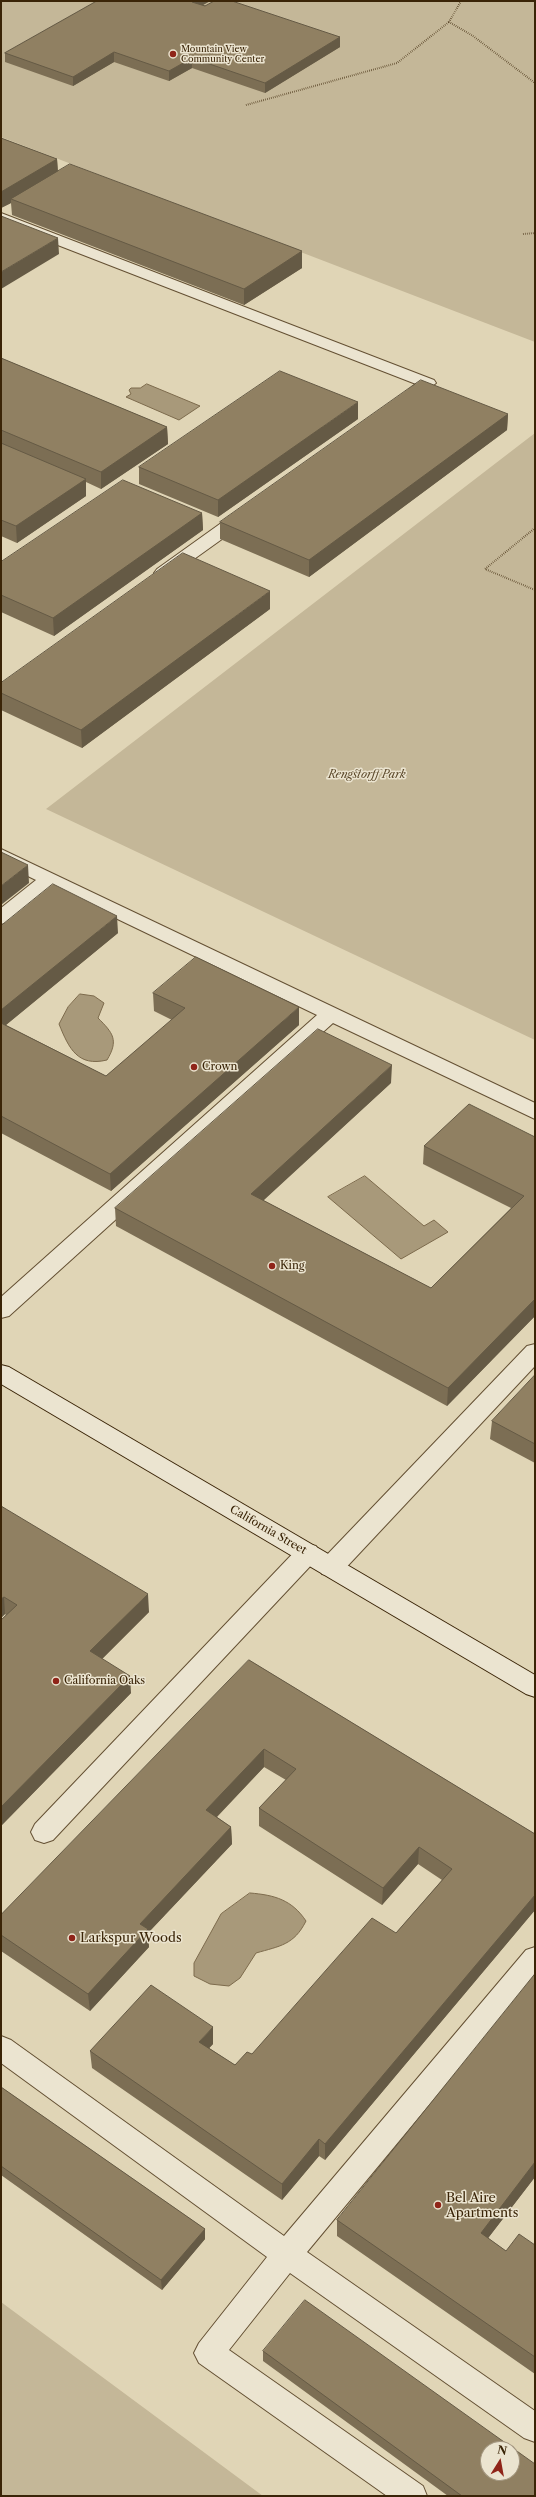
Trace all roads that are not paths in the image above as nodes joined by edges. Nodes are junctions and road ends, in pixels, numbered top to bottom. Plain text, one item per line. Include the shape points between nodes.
1 (1, 218) edge
2 (399, 404) edge
3 (256, 506) edge
4 (151, 582) edge
5 (1, 856) edge
6 (49, 879) junction
7 (1, 918) edge
8 (330, 1015) junction
9 (535, 1112) edge
10 (1, 1310) edge
11 (535, 1352) edge
12 (1, 1373) edge
13 (308, 1553) junction
14 (331, 1567) junction
15 (535, 1687) edge
16 (44, 1832) dead end
17 (535, 1958) edge
18 (1, 2048) edge
19 (287, 2254) junction
20 (535, 2428) edge
21 (412, 2496) edge

1 - 2 main road via 428,383
3 - 4 main road
5 - 6 main road
6 - 7 main road
6 - 8 main road
8 - 9 main road
8 - 10 main road
11 - 14 main road
12 - 13 main road, California Street
13 - 14 main road, California Street
13 - 16 main road
14 - 15 main road, California Street
17 - 19 main road
18 - 19 main road
19 - 20 main road
19 - 21 main road via 209,2353

